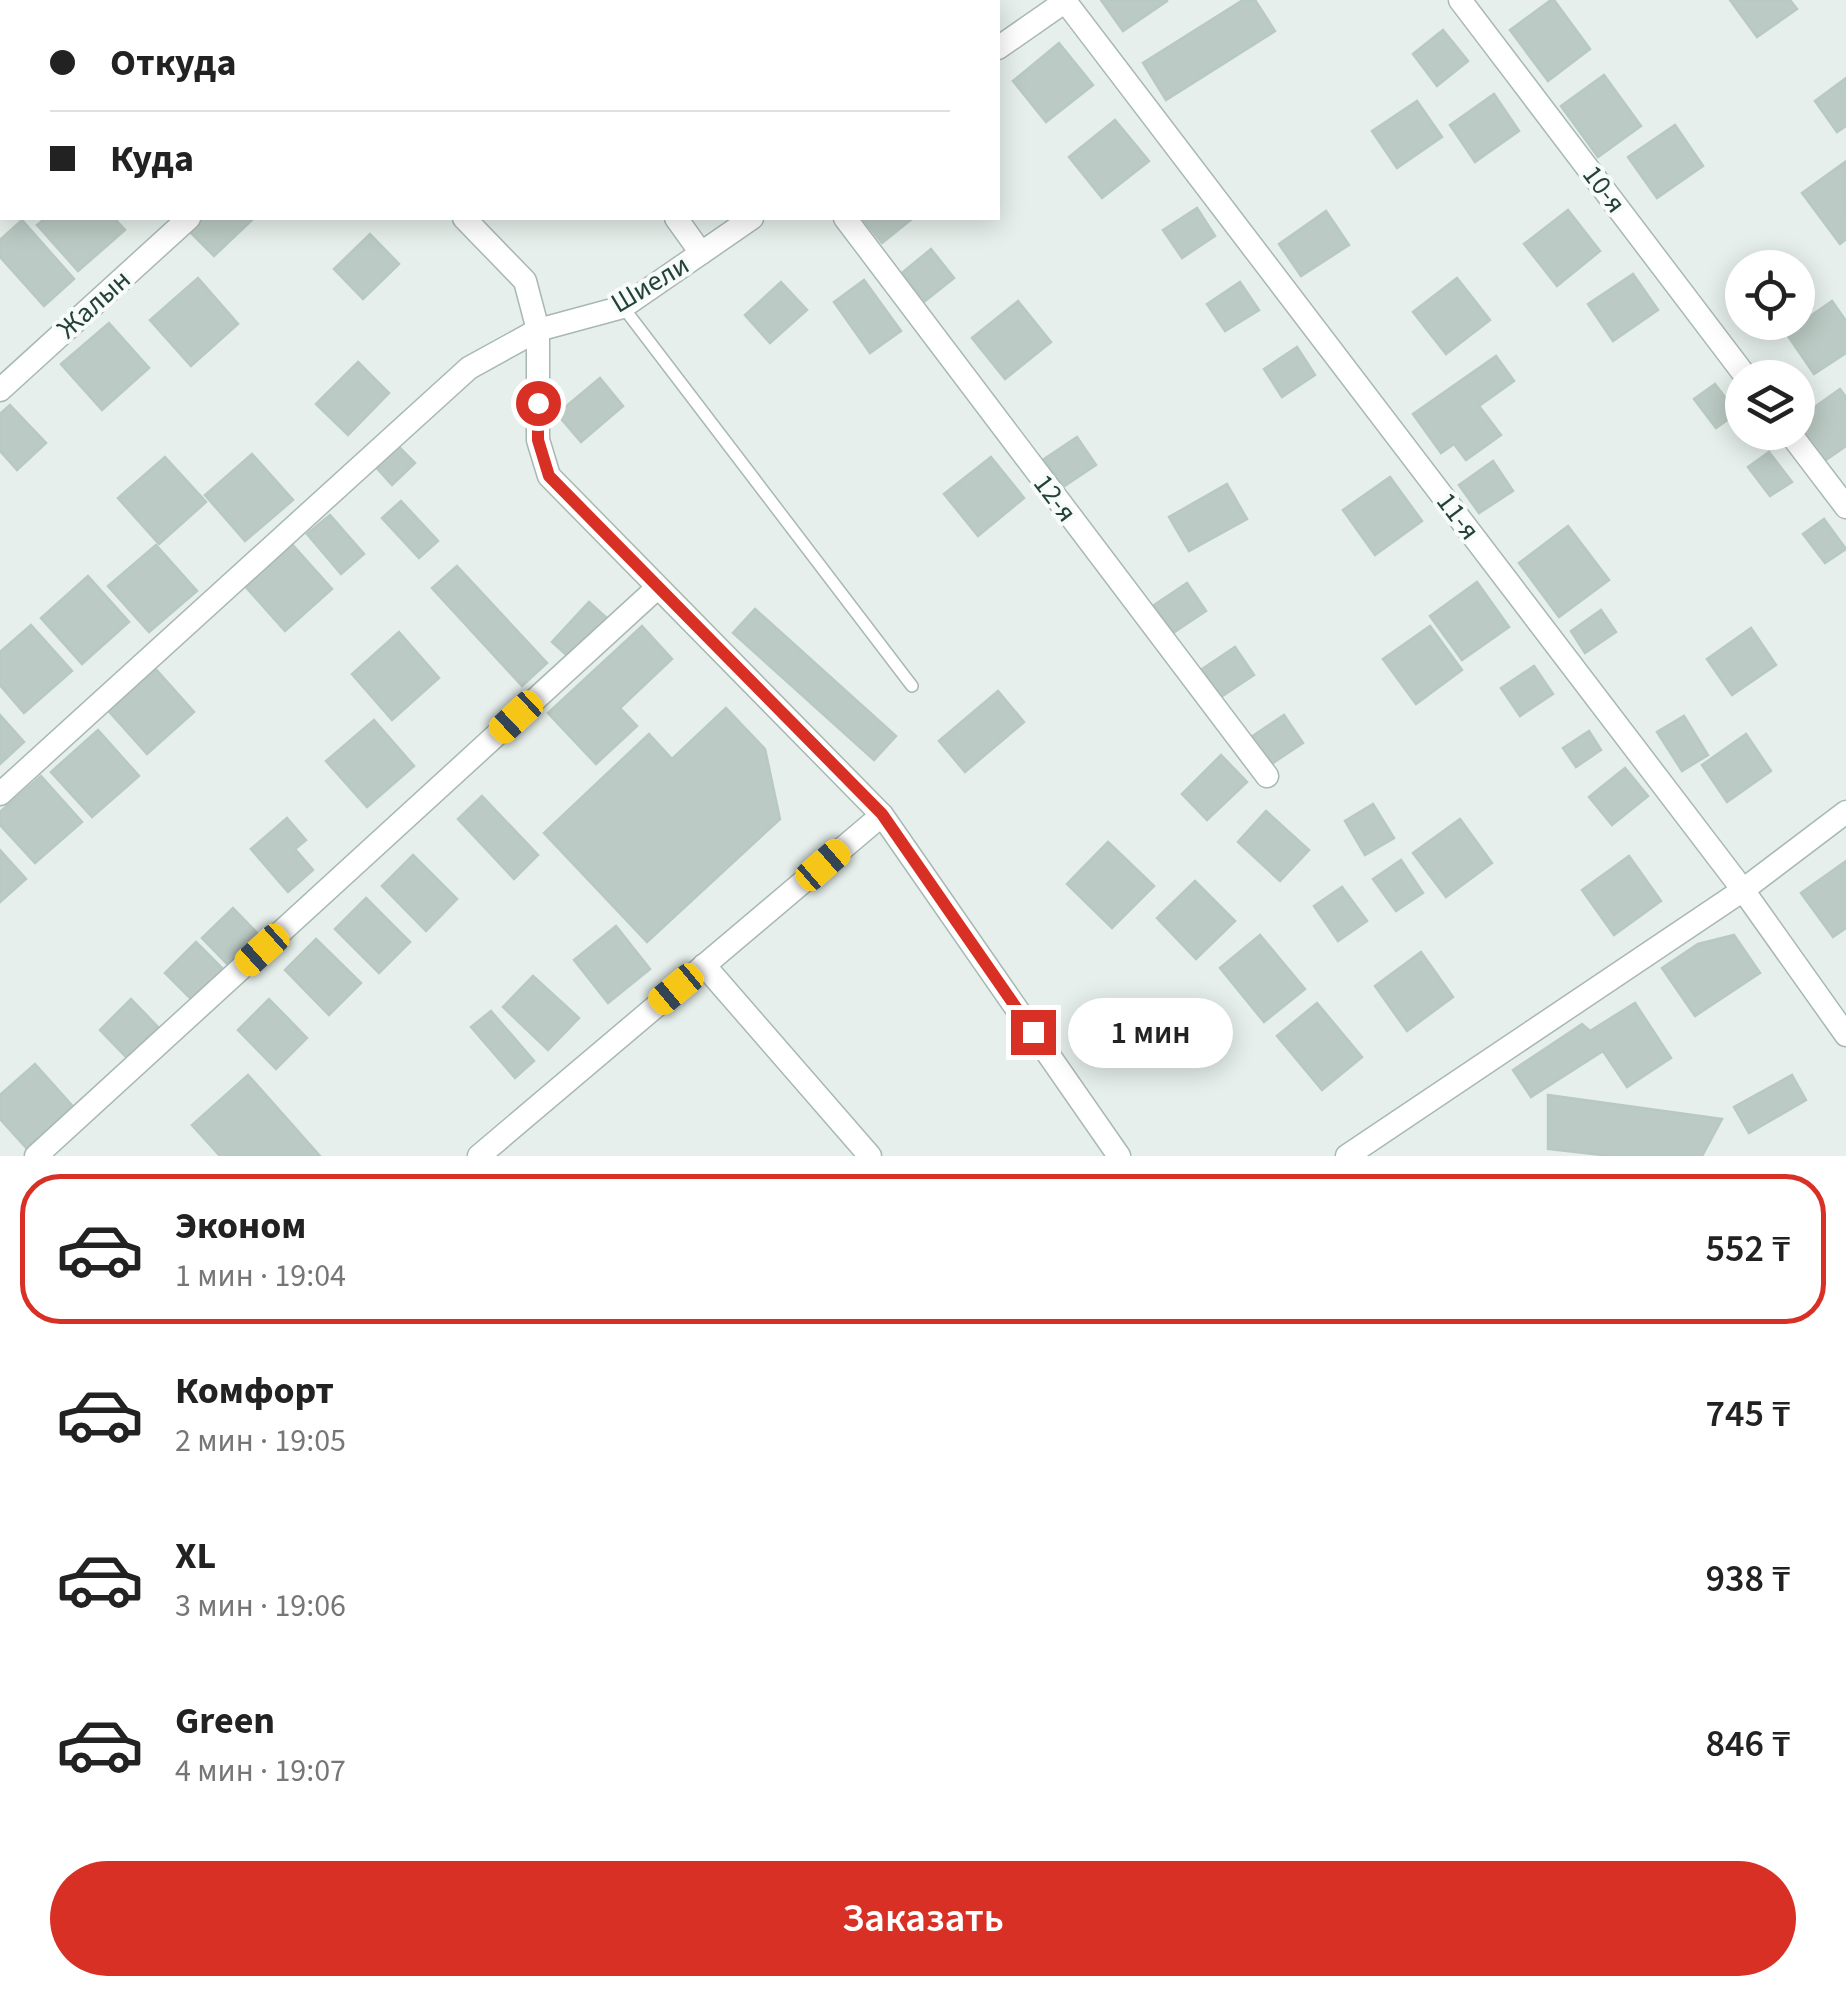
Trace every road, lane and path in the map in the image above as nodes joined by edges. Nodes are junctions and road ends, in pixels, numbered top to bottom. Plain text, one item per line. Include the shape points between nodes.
1 (1066, 0) edge
2 (1460, 0) edge
3 (1000, 47) edge
4 (187, 220) edge
5 (466, 220) edge
6 (677, 220) edge
7 (749, 220) edge
8 (846, 220) edge
9 (701, 253) junction
10 (623, 307) junction
11 (538, 330) junction
12 (1734, 360) edge
13 (0, 390) edge
14 (1803, 450) edge
15 (1846, 507) edge
16 (657, 588) junction
17 (912, 686) dead end
18 (1266, 776) dead end
19 (0, 794) edge
20 (1846, 812) edge
21 (882, 814) junction
22 (1743, 890) junction
23 (704, 965) junction
24 (1846, 1035) edge
25 (36, 1156) edge
26 (479, 1156) edge
27 (870, 1156) edge
28 (1118, 1156) edge
29 (1346, 1156) edge

1 - 3 street
1 - 22 street, 11-я
2 - 12 street, 10-я
4 - 13 street, Жалын
5 - 11 street via 525,281
6 - 9 street
7 - 9 street, Шиели
8 - 18 street, 12-я
9 - 10 street, Шиели
10 - 11 street, Шиели
10 - 17 lane
11 - 16 street via 538,440 549,476
11 - 19 street, Шиели via 469,368
14 - 15 street
16 - 21 street
16 - 25 street
20 - 22 street
21 - 23 street
21 - 28 street
22 - 24 street, 11-я
22 - 29 street
23 - 26 street
23 - 27 street

